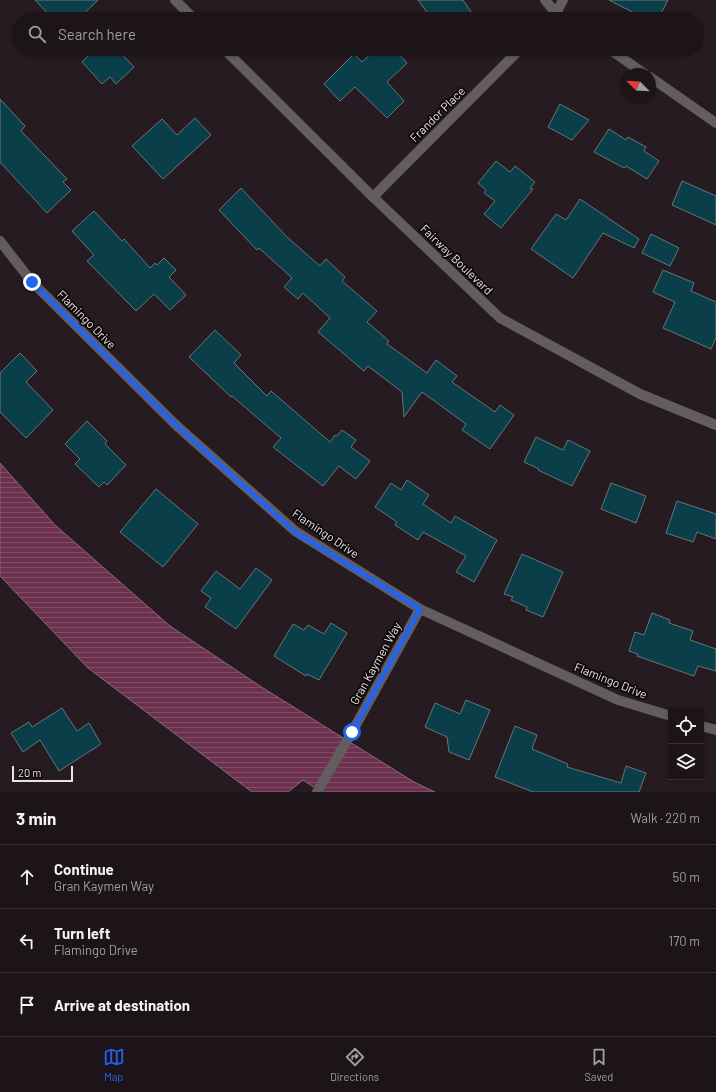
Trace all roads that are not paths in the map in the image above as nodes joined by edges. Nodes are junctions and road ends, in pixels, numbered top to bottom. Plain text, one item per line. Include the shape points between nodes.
1 (175, 0) edge
2 (545, 0) edge
3 (563, 0) edge
4 (187, 12) edge
5 (551, 12) edge
6 (556, 12) edge
7 (231, 56) edge
8 (513, 56) edge
9 (619, 56) edge
10 (636, 68) edge
11 (656, 81) edge
12 (716, 123) edge
13 (373, 197) junction
14 (0, 241) edge
15 (716, 425) edge
16 (420, 609) junction
17 (668, 715) edge
18 (704, 727) edge
19 (716, 730) edge
20 (317, 792) edge

1 - 4 street
2 - 5 street
3 - 6 street
7 - 13 street, Fairway Boulevard
8 - 13 street, Frandor Place
9 - 10 street
11 - 12 street
13 - 15 street, Fairway Boulevard via 500,318 640,394
14 - 16 street, Flamingo Drive via 32,282 171,421 295,532
16 - 17 street, Flamingo Drive via 618,700
16 - 20 street, Gran Kaymen Way
18 - 19 street

